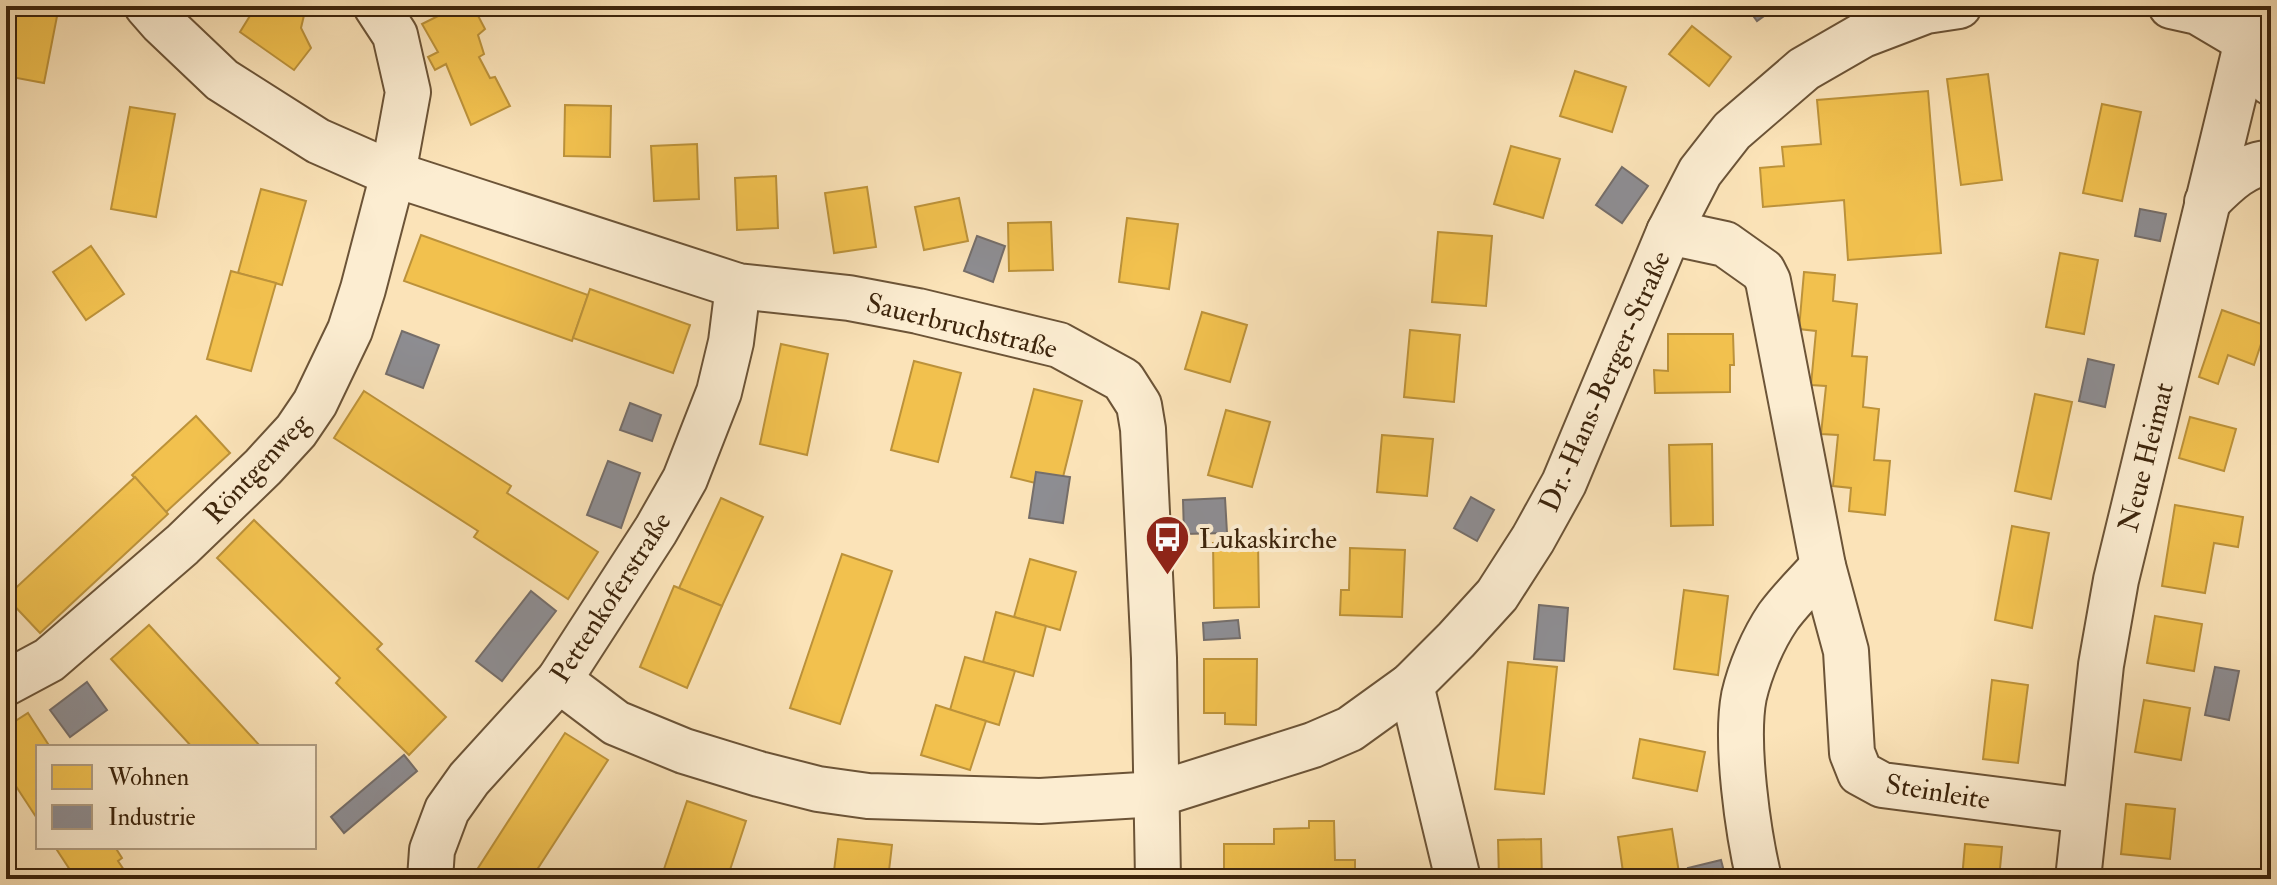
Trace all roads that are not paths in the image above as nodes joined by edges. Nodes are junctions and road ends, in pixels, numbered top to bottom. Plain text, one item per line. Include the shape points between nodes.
1 (147, 6) edge
2 (376, 6) edge
3 (1959, 6) edge
4 (2171, 6) edge
5 (2250, 23) edge
6 (2271, 83) edge
7 (2271, 163) edge
8 (393, 174) junction
9 (2207, 202) junction
10 (1669, 232) junction
11 (738, 286) junction
12 (1823, 566) junction
13 (559, 680) junction
14 (6, 683) edge
15 (1411, 685) junction
16 (1158, 794) junction
17 (2085, 811) junction
18 (430, 879) edge
19 (1158, 879) edge
20 (1458, 879) edge
21 (1759, 879) edge
22 (2078, 879) edge

1 - 8 street, Sauerbruchstraße via 222,80 318,141
2 - 8 street via 395,35 408,92
3 - 10 street, Dr.-Hans-Berger-Straße via 1926,11 1863,35 1804,69 1732,131 1700,172
4 - 5 street
5 - 6 street
5 - 9 street, Neue Heimat
7 - 9 street via 2231,179
8 - 11 street, Sauerbruchstraße
8 - 14 street, Röntgenweg via 350,330 296,431 182,545 58,653
9 - 17 street, Neue Heimat via 2116,580
10 - 12 street, Steinleite via 1725,244 1763,271 1768,281
10 - 15 street, Dr.-Hans-Berger-Straße via 1564,483 1533,539 1497,595
11 - 13 street, Pettenkoferstraße via 719,392 685,479
11 - 16 street, Sauerbruchstraße via 849,298 1059,345 1123,380 1139,405 1143,429
12 - 17 street, Steinleite via 1846,651 1852,753 1860,773 1882,785
12 - 21 street via 1778,618 1744,696 1742,745
13 - 16 street, Dr.-Hans-Berger-Straße via 616,723 684,751 818,789 965,800
13 - 18 street, Pettenkoferstraße via 447,810 432,850
15 - 16 street, Dr.-Hans-Berger-Straße via 1350,729 1313,745
15 - 20 street
16 - 19 street, Sauerbruchstraße
17 - 22 street, Neue Heimat

